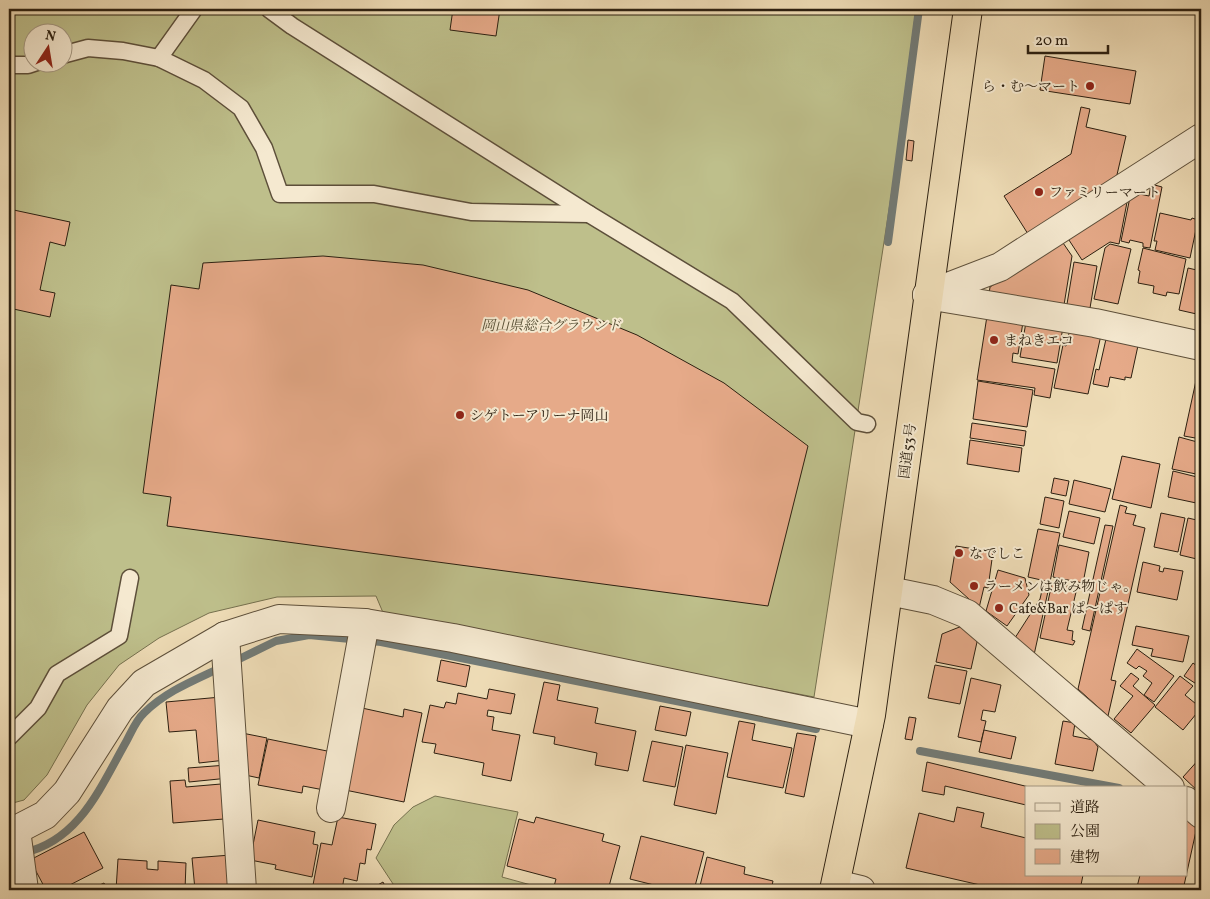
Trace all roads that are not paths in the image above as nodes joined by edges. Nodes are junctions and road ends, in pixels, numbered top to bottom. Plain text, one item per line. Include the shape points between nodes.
1 (194, 9) edge
2 (268, 9) edge
3 (968, 9) edge
4 (72, 52) edge
5 (159, 58) junction
6 (9, 65) edge
7 (22, 65) edge
8 (1201, 138) edge
9 (589, 214) junction
10 (927, 295) junction
11 (1201, 346) edge
12 (868, 424) dead end
13 (130, 578) dead end
14 (889, 591) junction
15 (363, 636) junction
16 (227, 655) junction
17 (869, 724) junction
18 (9, 737) edge
19 (1168, 786) edge
20 (1188, 803) edge
21 (331, 808) dead end
22 (1201, 814) edge
23 (16, 842) edge
24 (844, 888) edge
25 (24, 890) edge
26 (242, 890) edge

1 - 5 lane
2 - 9 lane
3 - 10 highway, 国道53号
4 - 5 lane via 88,48
5 - 9 lane via 204,80 241,108 264,148 280,194 374,194 471,212
6 - 7 lane
8 - 10 street via 1000,267
9 - 12 lane via 732,301 857,422
10 - 11 street via 1095,323
10 - 14 highway, 国道53号
13 - 18 lane via 119,636 57,674 38,708
14 - 17 highway, 国道53号
14 - 19 street via 933,600 967,614
15 - 16 street via 279,619
15 - 17 street via 453,638
15 - 21 street
16 - 23 street via 144,683 120,709 67,792
16 - 26 street
17 - 24 highway, 国道53号
20 - 22 street
23 - 25 street

